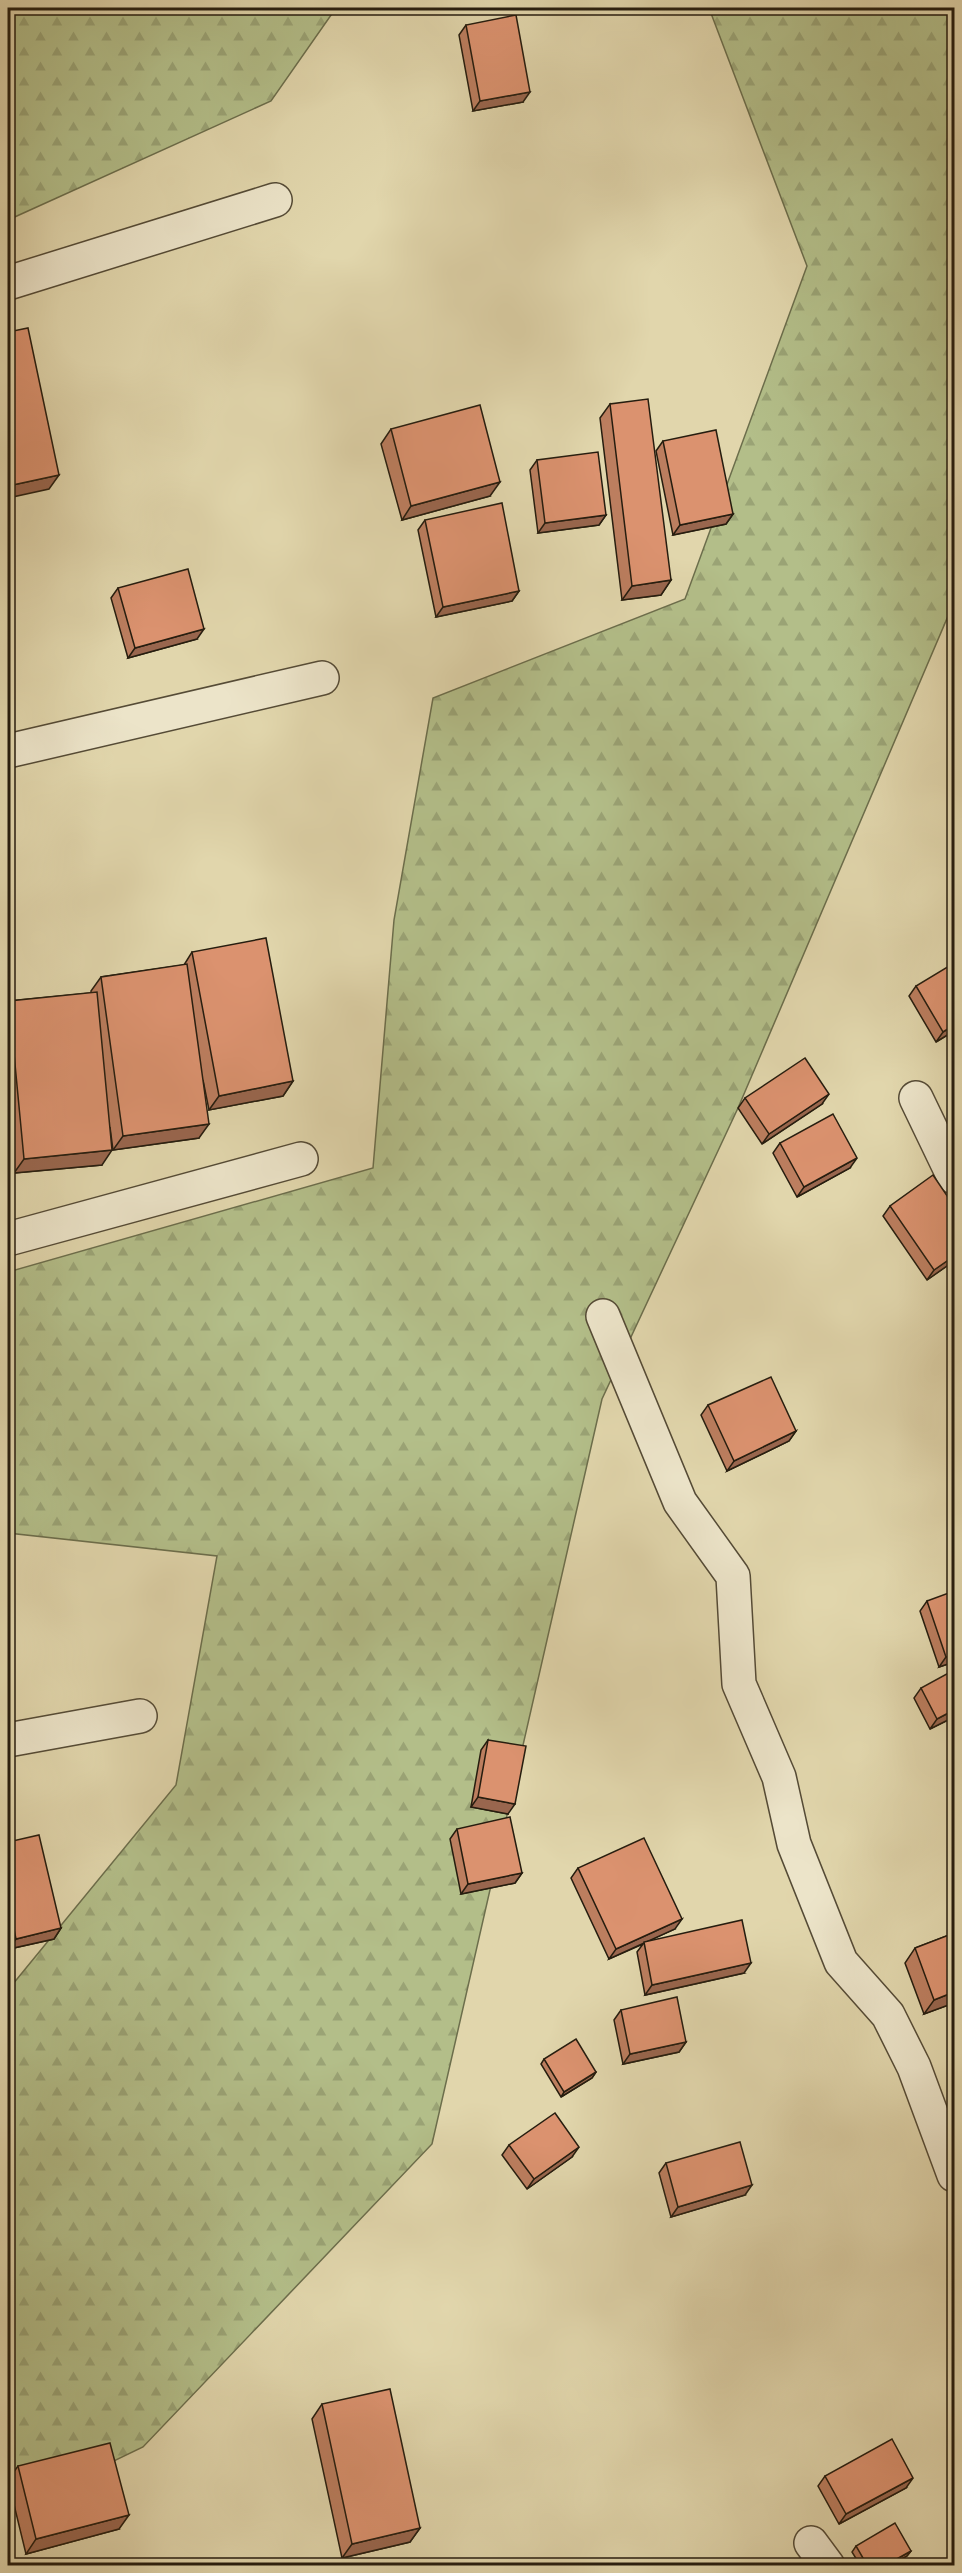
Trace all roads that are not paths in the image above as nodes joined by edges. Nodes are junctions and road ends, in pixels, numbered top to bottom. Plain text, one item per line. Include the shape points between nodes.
1 (275, 200) dead end
2 (8, 283) edge
3 (322, 678) dead end
4 (8, 751) edge
5 (916, 1098) dead end
6 (301, 1159) dead end
7 (954, 1177) edge
8 (8, 1239) edge
9 (603, 1316) dead end
10 (140, 1716) dead end
11 (8, 1740) edge
12 (954, 2175) edge

1 - 2 street
3 - 4 street
5 - 7 street
6 - 8 street
9 - 12 street via 680,1502 733,1576 739,1684 779,1776 794,1844 841,1962 888,2015 914,2067
10 - 11 street

